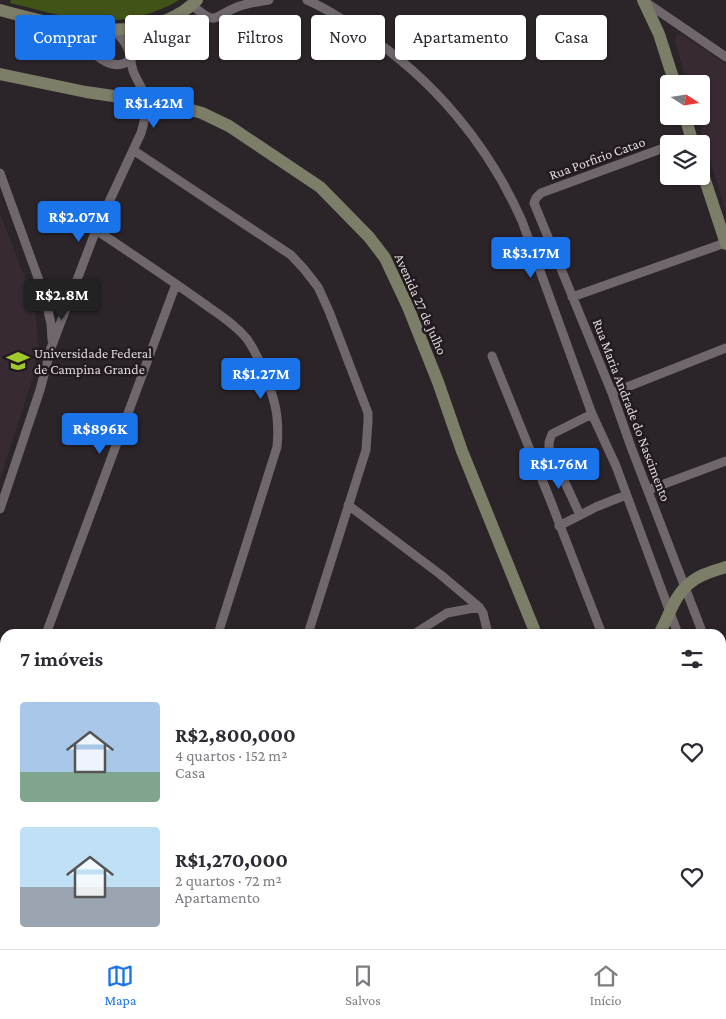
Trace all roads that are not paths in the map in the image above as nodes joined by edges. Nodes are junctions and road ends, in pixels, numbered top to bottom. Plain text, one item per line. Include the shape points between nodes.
1 (268, 0) edge
2 (308, 0) edge
3 (644, 0) edge
4 (194, 3) edge
5 (0, 10) edge
6 (20, 15) edge
7 (174, 15) edge
8 (115, 32) edge
9 (125, 41) edge
10 (726, 57) edge
11 (104, 60) edge
12 (129, 60) edge
13 (131, 60) edge
14 (0, 74) edge
15 (672, 75) edge
16 (147, 101) junction
17 (660, 149) edge
18 (133, 150) junction
19 (0, 173) edge
20 (707, 185) edge
21 (536, 198) joint
22 (96, 230) junction
23 (726, 244) edge
24 (176, 284) junction
25 (572, 297) junction
26 (52, 348) junction
27 (726, 348) edge
28 (492, 356) dead end
29 (612, 393) junction
30 (592, 414) junction
31 (726, 461) edge
32 (648, 490) junction
33 (626, 495) junction
34 (348, 506) junction
35 (0, 509) edge
36 (580, 515) junction
37 (559, 526) junction
38 (726, 566) edge
39 (686, 586) junction
40 (480, 607) junction
41 (672, 608) junction
42 (48, 629) edge
43 (220, 629) edge
44 (310, 629) edge
45 (422, 629) edge
46 (487, 629) edge
47 (534, 629) edge
48 (600, 629) edge
49 (662, 629) edge
50 (677, 629) edge
51 (701, 629) edge

1 - 4 street via 238,6 213,19 205,17
2 - 30 street via 348,21 390,51 446,103 479,145 522,220
3 - 10 street
3 - 15 street
4 - 7 street
5 - 6 street
8 - 9 street
11 - 12 street via 121,65
13 - 16 street via 132,70
14 - 16 street, Avenida 27 de Julho
16 - 18 street
16 - 47 street, Avenida 27 de Julho via 202,113 228,126 320,187 385,258 408,307
17 - 21 street, Rua Porfirio Catao
18 - 22 street
18 - 34 street via 292,255 318,287 368,412 366,450
19 - 26 street via 45,297
20 - 23 street
21 - 25 street, Rua Maria Andrade do Nascimento via 534,203
22 - 24 street
22 - 26 street
23 - 25 street
24 - 42 street
24 - 43 street via 246,338 264,373 277,415 277,447
25 - 29 street, Rua Maria Andrade do Nascimento
26 - 35 street
27 - 29 street
28 - 37 street
29 - 32 street, Rua Maria Andrade do Nascimento
30 - 33 street
30 - 36 street via 552,434 549,442
31 - 32 street
32 - 39 street, Rua Maria Andrade do Nascimento
33 - 36 street
33 - 41 street
34 - 40 street
34 - 44 street
36 - 37 street
37 - 48 street
38 - 39 street
39 - 41 street
39 - 51 street, Rua Maria Andrade do Nascimento
40 - 45 street via 447,613
40 - 46 street
41 - 49 street
41 - 50 street

